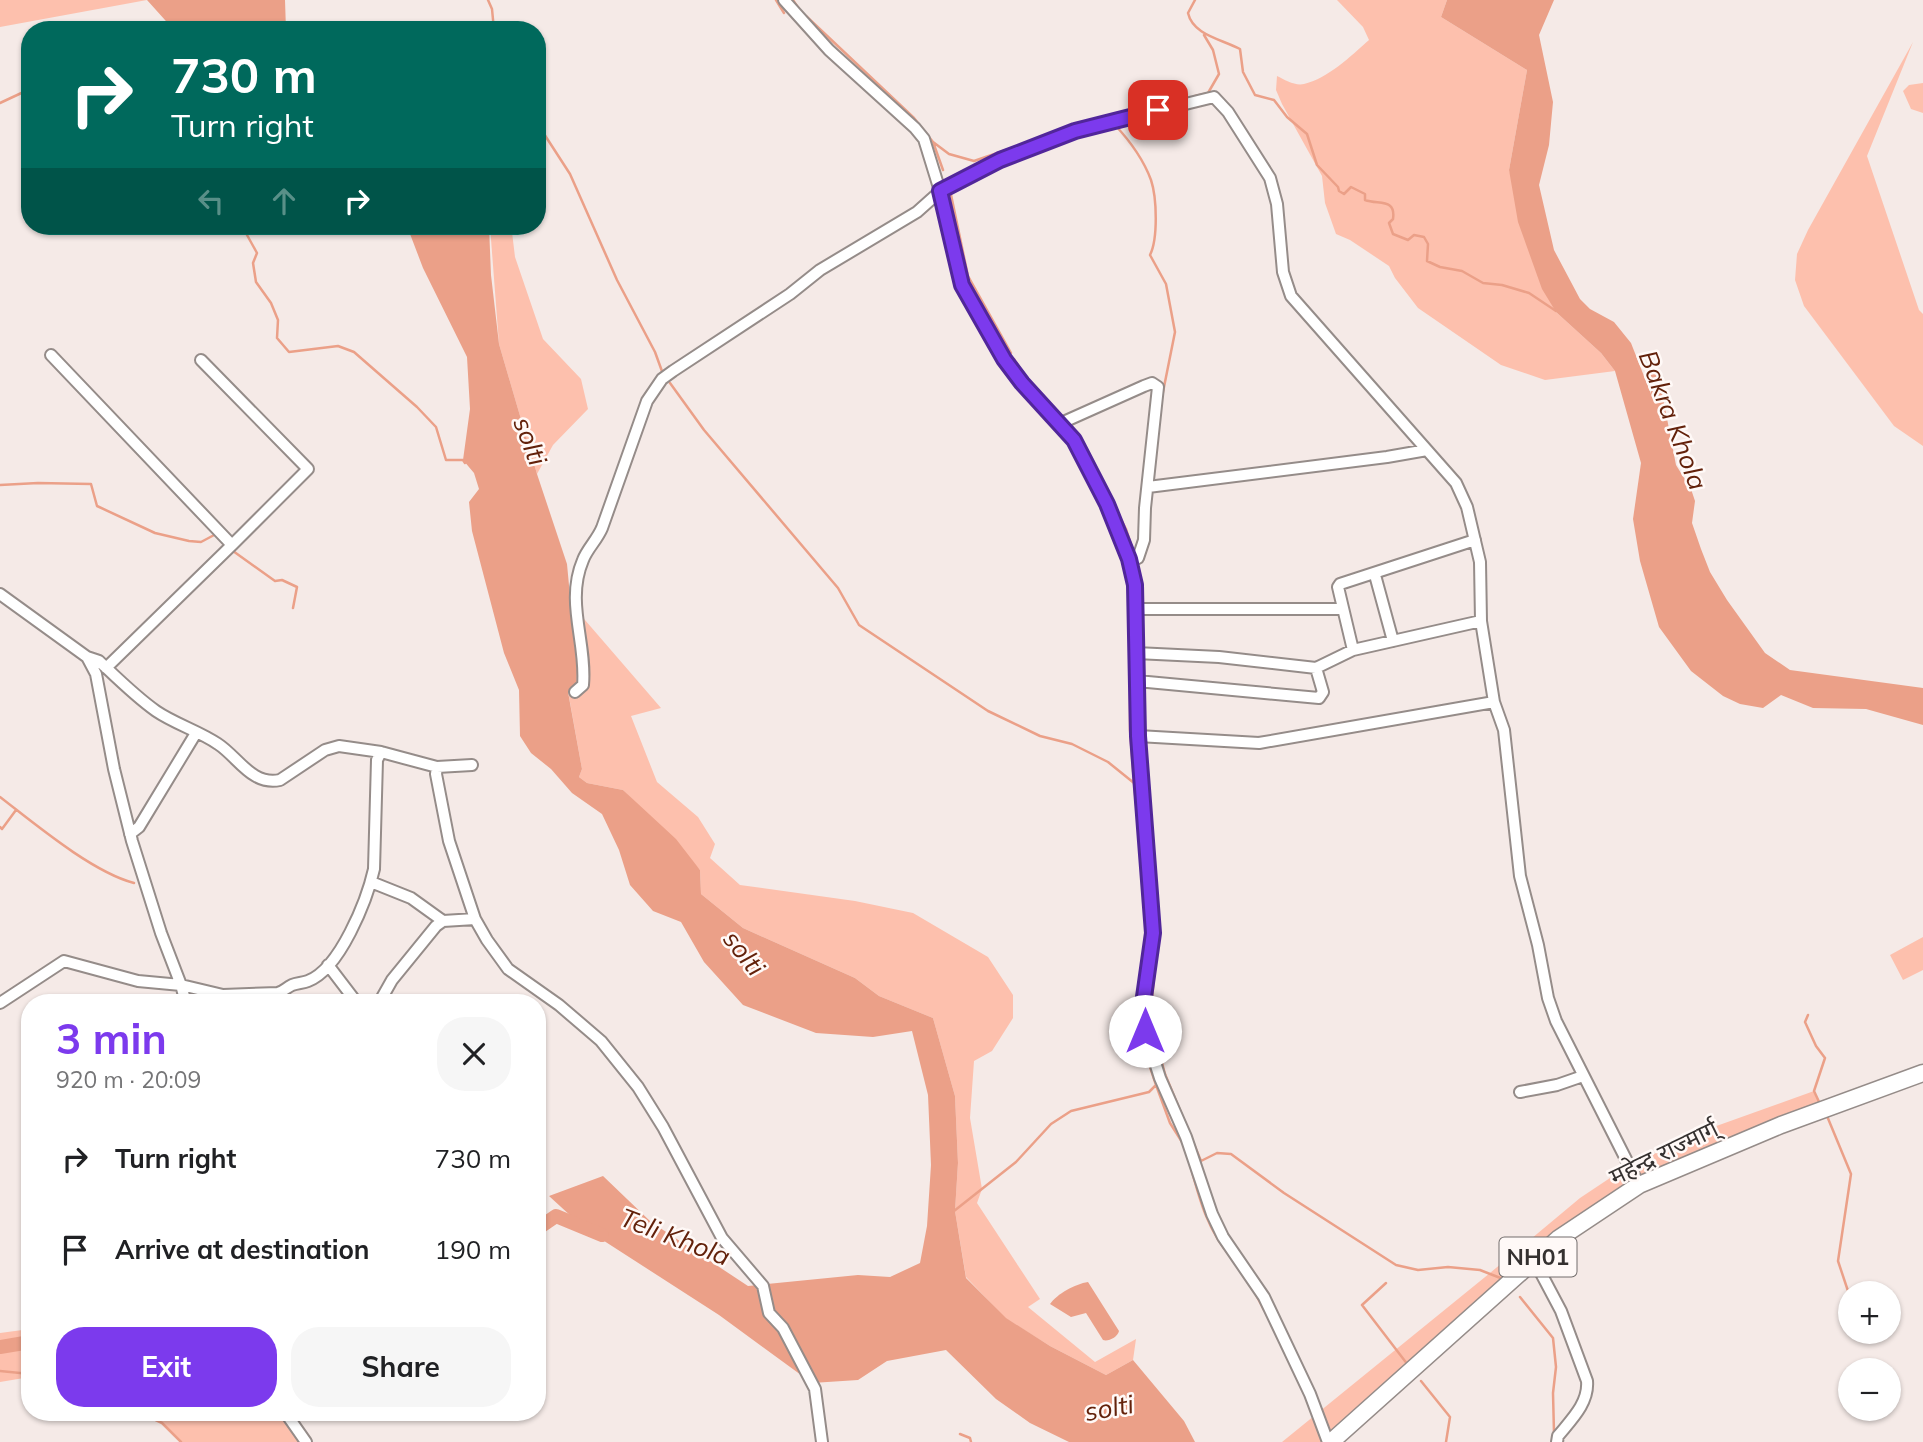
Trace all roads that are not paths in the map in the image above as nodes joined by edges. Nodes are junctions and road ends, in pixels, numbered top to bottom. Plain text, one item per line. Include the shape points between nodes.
1 (784, 0) edge
2 (940, 191) junction
3 (51, 355) dead end
4 (201, 360) dead end
5 (1059, 424) junction
6 (1427, 450) junction
7 (1148, 487) junction
8 (1475, 540) junction
9 (232, 545) junction
10 (1130, 562) junction
11 (1375, 575) junction
12 (0, 594) edge
13 (1136, 609) junction
14 (1343, 609) junction
15 (1481, 621) junction
16 (1393, 641) junction
17 (1353, 650) junction
18 (1136, 653) junction
19 (87, 657) junction
20 (106, 668) junction
21 (1316, 668) junction
22 (1137, 681) junction
23 (575, 692) dead end
24 (1494, 702) junction
25 (197, 733) junction
26 (1138, 736) junction
27 (381, 752) junction
28 (472, 765) dead end
29 (437, 767) junction
30 (130, 834) junction
31 (371, 882) junction
32 (475, 919) junction
33 (443, 921) junction
34 (328, 965) junction
35 (181, 985) junction
36 (184, 994) edge
37 (219, 994) edge
38 (250, 994) edge
39 (350, 994) edge
40 (384, 994) edge
41 (543, 994) edge
42 (546, 996) edge
43 (0, 1003) edge
44 (1923, 1073) edge
45 (1583, 1076) junction
46 (1520, 1092) dead end
47 (1639, 1185) junction
48 (1534, 1260) junction
49 (291, 1421) edge
50 (306, 1442) edge
51 (822, 1442) edge
52 (1329, 1442) edge
53 (1557, 1442) edge

1 - 2 street via 829,50 924,139
2 - 5 street via 962,285 1004,359
2 - 6 street via 1000,160 1075,131 1214,97 1228,111 1270,178 1283,272 1291,296
2 - 23 street via 918,212 820,270 653,389 602,528 583,559 574,604 584,672 583,685
3 - 9 street
4 - 9 street via 309,469
5 - 7 street via 1155,384
5 - 10 street via 1074,440 1107,504
6 - 7 street
6 - 8 street via 1463,495
7 - 10 street via 1144,540 1138,558
8 - 11 street
8 - 15 street
9 - 20 street
10 - 13 street
11 - 14 street via 1340,584
11 - 16 street
12 - 19 street
13 - 14 street
13 - 18 street
14 - 17 street
15 - 16 street
15 - 24 street
16 - 17 street
17 - 21 street
18 - 21 street
18 - 22 street
19 - 20 street
19 - 30 street via 96,674
20 - 25 street via 155,710
21 - 22 street via 1323,692 1319,698
22 - 26 street
24 - 26 street via 1259,743
24 - 45 street via 1504,730 1520,876 1548,998
25 - 27 street via 217,743 253,775 274,781 339,746
25 - 30 street via 139,827
26 - 52 street via 1153,933 1142,1011 1145,1031 1212,1214 1264,1297
27 - 29 street
27 - 31 street
28 - 29 street
29 - 32 street via 449,841
30 - 35 street
31 - 33 street via 411,898
31 - 34 street via 360,914
32 - 33 street
32 - 41 street via 508,969
33 - 40 street
34 - 38 street via 308,981 284,991
34 - 39 street
35 - 36 street
35 - 37 street
35 - 43 street via 138,981 64,961
42 - 51 street via 601,1041 638,1087 722,1238 763,1286 769,1313 783,1328 815,1389
44 - 47 highway, महेन्द्र राज्मार्ग् / NH01 via 1781,1125
45 - 46 street
45 - 47 street
47 - 48 highway, महेन्द्र राज्मार्ग् / NH01
48 - 52 highway, महेन्द्र राज्मार्ग् / NH01
48 - 53 street via 1561,1311 1587,1381 1583,1403
49 - 50 street

